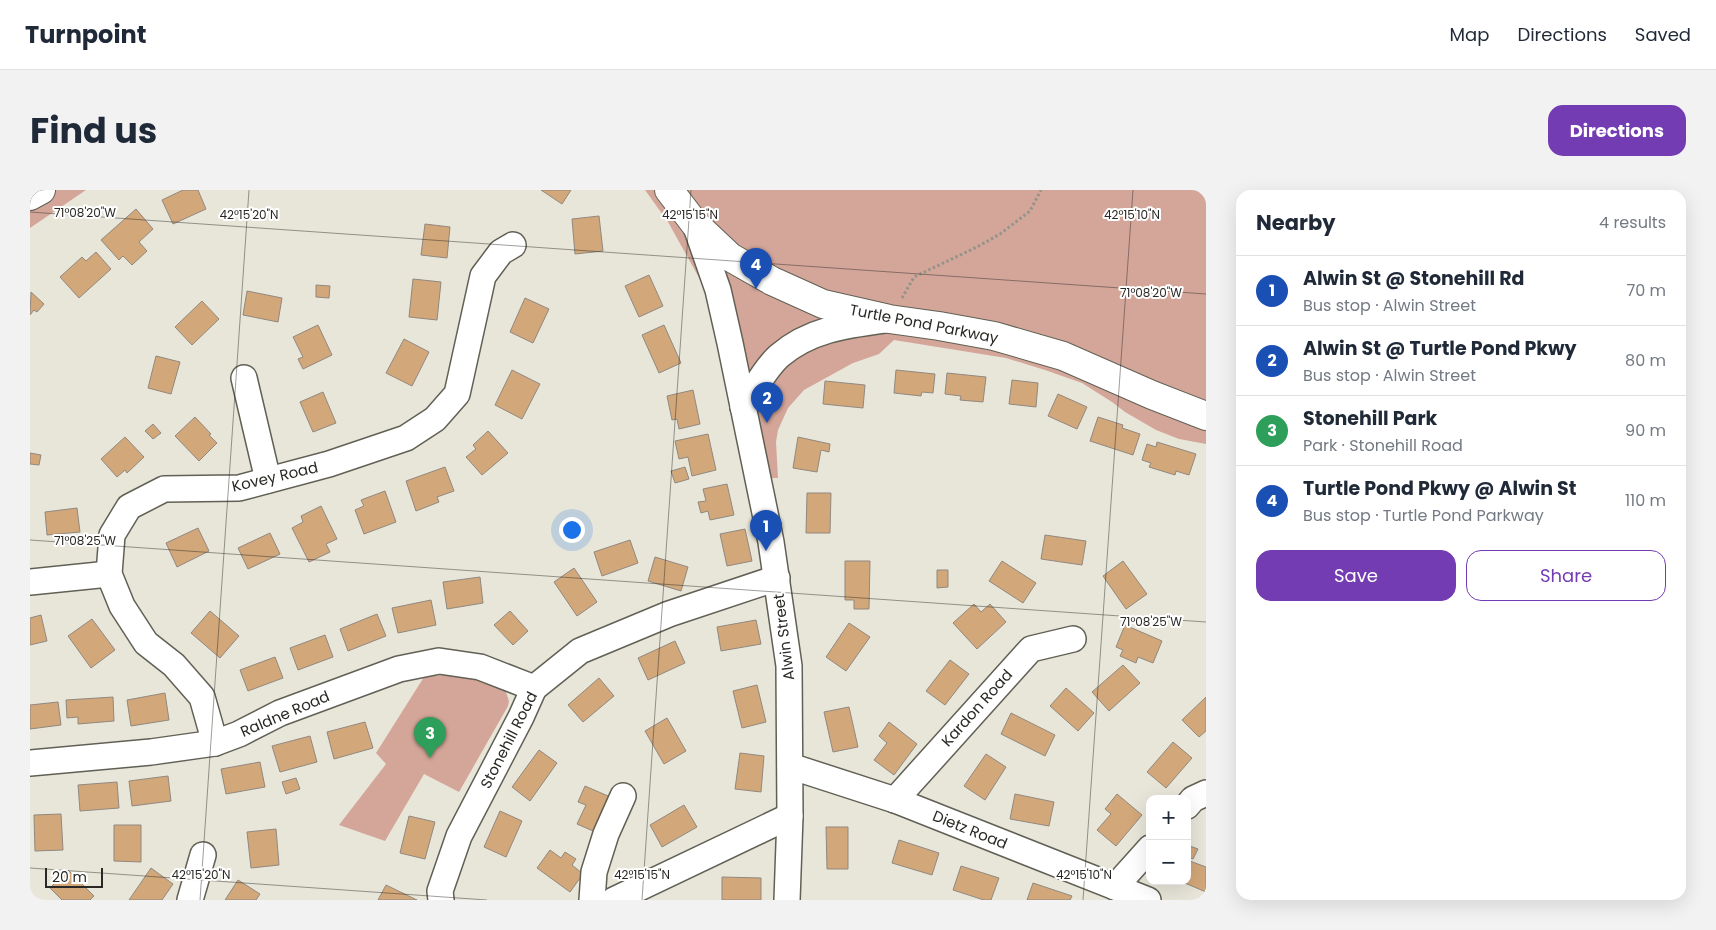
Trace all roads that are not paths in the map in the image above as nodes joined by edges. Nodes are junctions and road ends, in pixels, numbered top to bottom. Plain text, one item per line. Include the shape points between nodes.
1 (42, 190) edge
2 (669, 190) edge
3 (30, 196) edge
4 (695, 224) junction
5 (513, 245) dead end
6 (889, 319) junction
7 (244, 378) dead end
8 (743, 407) junction
9 (1206, 416) edge
10 (268, 480) junction
11 (109, 574) junction
12 (776, 578) junction
13 (30, 582) edge
14 (1073, 639) dead end
15 (534, 688) junction
16 (215, 743) junction
17 (30, 763) edge
18 (790, 766) junction
19 (1206, 793) edge
20 (623, 796) dead end
21 (895, 800) junction
22 (1191, 801) edge
23 (790, 816) junction
24 (1146, 852) edge
25 (203, 855) dead end
26 (1115, 887) junction
27 (190, 900) edge
28 (441, 900) edge
29 (592, 900) edge
30 (614, 900) edge
31 (787, 900) edge
32 (1148, 900) edge

1 - 3 main road
2 - 4 main road, Turtle Pond Parkway
4 - 6 main road, Turtle Pond Parkway via 730,257 780,285 823,304
4 - 8 street, Alwin Street via 718,290
5 - 10 street, Kovey Road via 501,252 483,276 457,394 435,419 406,438
6 - 8 street via 847,324 822,331 798,343 779,357
6 - 9 main road, Turtle Pond Parkway via 994,336 1063,356
7 - 10 street
8 - 12 street, Alwin Street
10 - 11 street, Kovey Road via 239,488 164,489 129,507 112,535
11 - 13 street
11 - 16 street, Kovey Road via 122,606 146,642 174,665 202,696
12 - 15 street, Stonehill Road via 669,614 580,651
12 - 18 street, Alwin Street via 790,666
14 - 21 street, Kardon Road via 1032,649
15 - 16 street, Raldne Road via 480,667 439,661 390,672 280,713
15 - 28 street, Stonehill Road via 459,836 440,891
16 - 17 street, Raldne Road
18 - 21 street, Dietz Road
18 - 23 street, Alwin Street
19 - 22 street
20 - 29 street via 594,872
21 - 26 street, Dietz Road
23 - 30 street
23 - 31 street, Alwin Street
24 - 26 street
25 - 27 street
26 - 32 street, Dietz Road

